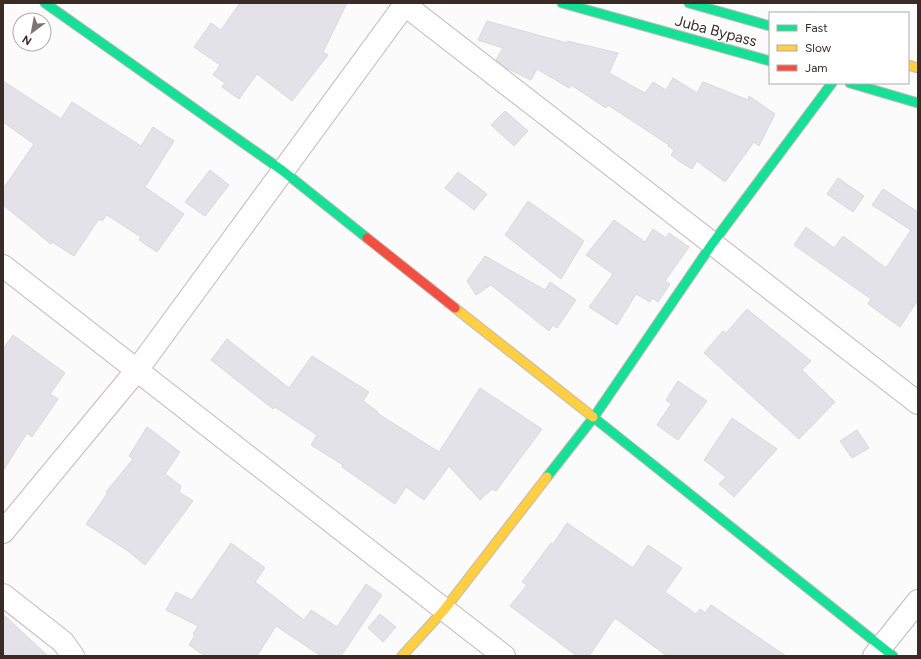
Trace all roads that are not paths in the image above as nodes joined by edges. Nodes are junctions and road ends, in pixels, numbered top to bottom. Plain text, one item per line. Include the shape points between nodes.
1 (45, 3) edge
2 (562, 3) edge
3 (689, 3) edge
4 (405, 4) edge
5 (769, 26) edge
6 (769, 61) edge
7 (831, 84) edge
8 (853, 84) edge
9 (918, 103) edge
10 (283, 171) junction
11 (712, 244) junction
12 (3, 266) edge
13 (137, 370) junction
14 (918, 403) edge
15 (594, 418) junction
16 (3, 532) edge
17 (3, 595) edge
18 (918, 601) edge
19 (444, 610) junction
20 (883, 653) edge
21 (73, 656) edge
22 (402, 656) edge
23 (504, 656) edge

1 - 10 street
2 - 6 street, Juba Bypass
3 - 5 street, Juba Bypass
4 - 10 street
4 - 11 street
7 - 11 street
8 - 9 street
10 - 13 street
10 - 15 street
11 - 14 street
11 - 15 street
12 - 13 street
13 - 16 street
13 - 19 street
15 - 19 street
15 - 20 street
17 - 21 street via 63,642
18 - 20 street
19 - 22 street
19 - 23 street

